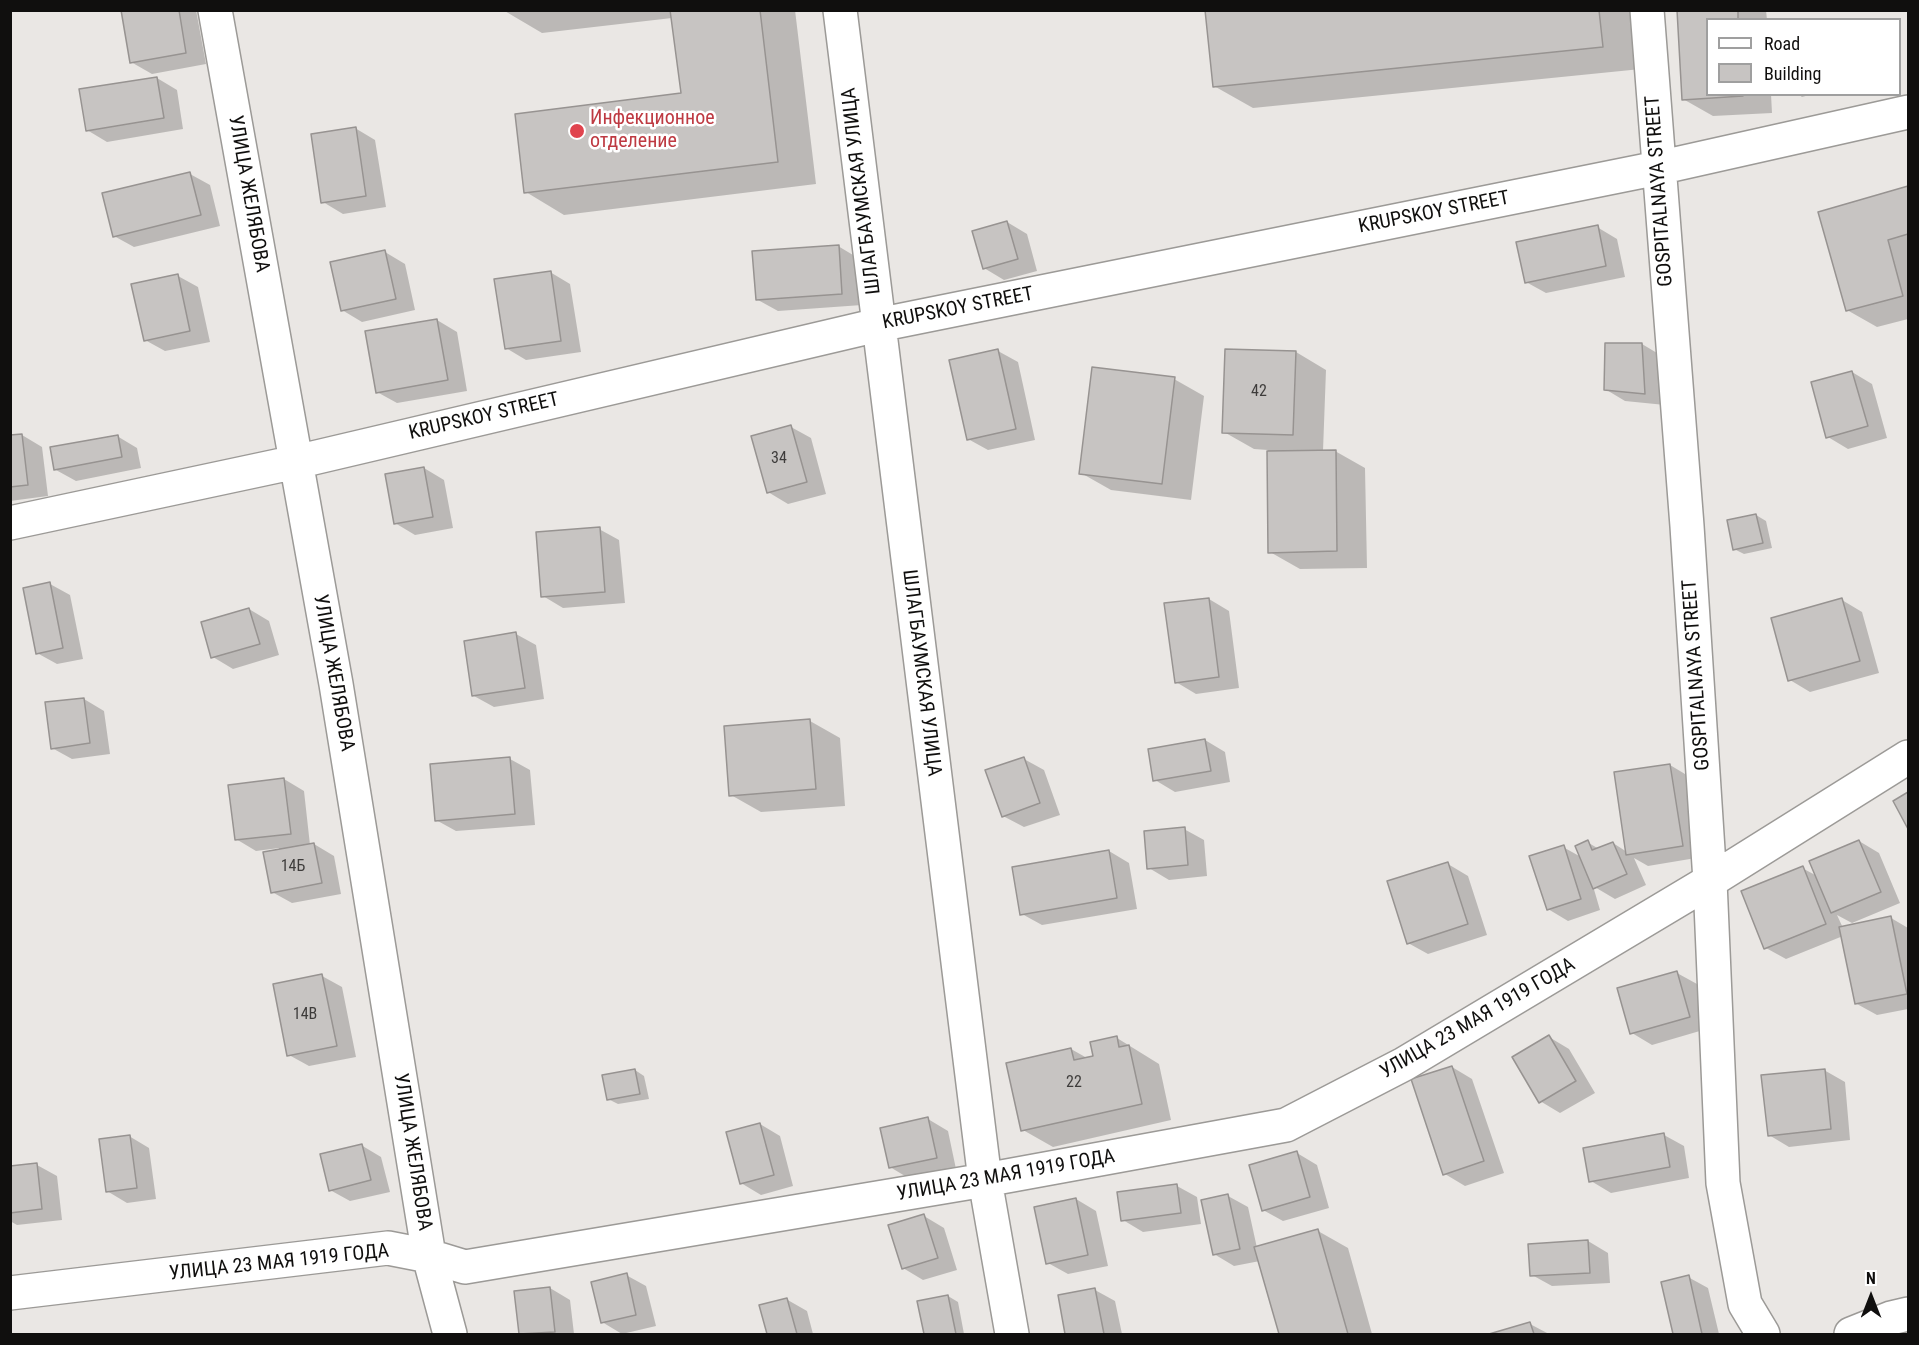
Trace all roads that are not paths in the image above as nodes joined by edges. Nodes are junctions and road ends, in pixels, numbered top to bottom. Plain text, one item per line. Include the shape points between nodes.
1 (214, 10) edge
2 (840, 10) edge
3 (1647, 10) edge
4 (1908, 112) edge
5 (1658, 168) junction
6 (878, 325) junction
7 (296, 462) junction
8 (10, 523) edge
9 (1908, 757) edge
10 (1710, 881) junction
11 (985, 1180) junction
12 (429, 1256) junction
13 (10, 1293) edge
14 (1908, 1314) edge
15 (450, 1335) edge
16 (1012, 1335) edge
17 (1763, 1335) edge
18 (1851, 1335) edge

1 - 7 street, УЛИЦА ЖЕЛЯБОВА
2 - 6 street, ШЛАГБАУМСКАЯ УЛИЦА
3 - 5 street, GOSPITALNAYA STREET
4 - 5 street, KRUPSKOY STREET
5 - 6 street, KRUPSKOY STREET
5 - 10 street, GOSPITALNAYA STREET
6 - 7 street, KRUPSKOY STREET
6 - 11 street, ШЛАГБАУМСКАЯ УЛИЦА
7 - 8 street, KRUPSKOY STREET
7 - 12 street, УЛИЦА ЖЕЛЯБОВА via 370,884
9 - 10 street, УЛИЦА 23 МАЯ 1919 ГОДА
10 - 11 street, УЛИЦА 23 МАЯ 1919 ГОДА via 1404,1064 1286,1125
10 - 17 street, GOSPITALNAYA STREET via 1723,1183 1745,1304
11 - 12 street, УЛИЦА 23 МАЯ 1919 ГОДА via 465,1267
11 - 16 street, ШЛАГБАУМСКАЯ УЛИЦА
12 - 13 street, УЛИЦА 23 МАЯ 1919 ГОДА via 388,1248
12 - 15 street, УЛИЦА ЖЕЛЯБОВА
14 - 18 street

